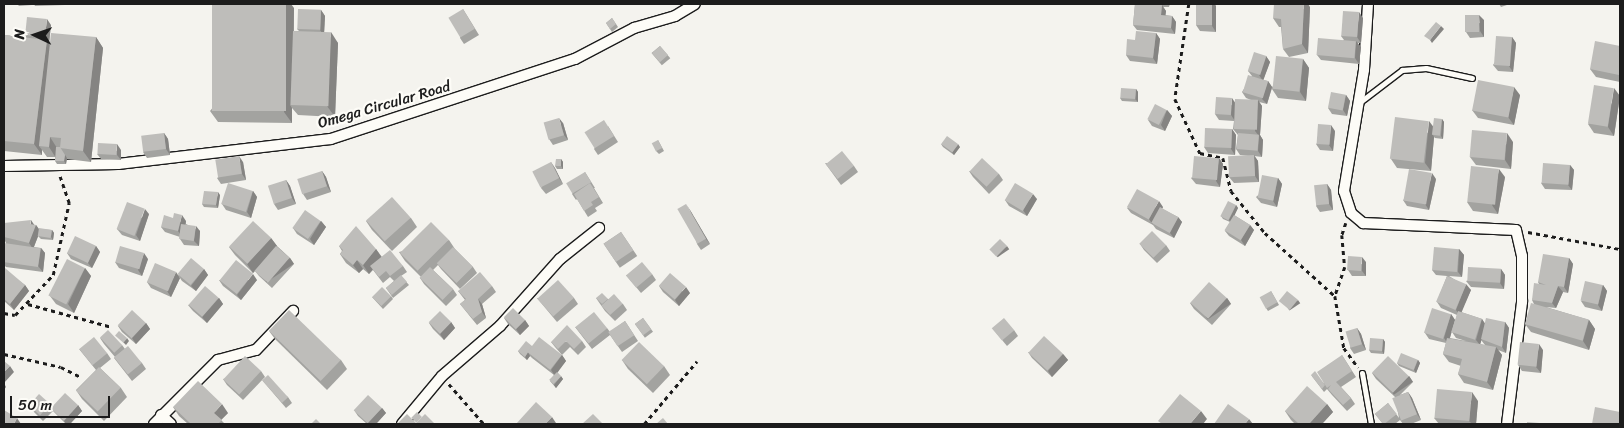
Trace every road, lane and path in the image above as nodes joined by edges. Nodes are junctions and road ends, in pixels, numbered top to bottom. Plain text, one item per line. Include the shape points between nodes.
1 (695, 4) edge
2 (1189, 4) edge
3 (1368, 4) edge
4 (1472, 78) dead end
5 (1358, 104) junction
6 (4, 166) edge
7 (56, 166) junction
8 (1351, 212) junction
9 (599, 228) dead end
10 (1516, 230) junction
11 (1620, 249) edge
12 (1335, 296) junction
13 (28, 304) junction
14 (292, 311) edge
15 (4, 313) edge
16 (112, 327) dead end
17 (4, 354) edge
18 (696, 361) dead end
19 (1362, 373) joint
20 (442, 376) junction
21 (81, 377) dead end
22 (161, 415) junction
23 (154, 424) edge
24 (172, 424) edge
25 (402, 424) edge
26 (484, 424) edge
27 (644, 424) edge
28 (1371, 424) edge
29 (1507, 424) edge

1 - 7 street, Omega Circular Road via 675,16 634,28 575,59 330,139 118,164
2 - 12 path via 1175,99 1200,153 1224,158 1231,191 1265,233
3 - 5 street
4 - 5 lane via 1426,68 1402,70
5 - 8 street via 1344,191
6 - 7 street, Omega Circular Road
7 - 13 path via 69,203 53,275
8 - 10 street via 1363,223
8 - 12 path via 1342,235 1345,267
9 - 20 street via 560,259 500,326
10 - 11 path
10 - 29 street via 1522,256 1522,302
12 - 19 path via 1344,348
13 - 15 path via 15,314
13 - 16 path
14 - 22 street via 256,350 218,360
17 - 21 path via 61,367
18 - 27 path
19 - 28 lane
20 - 25 street
20 - 26 path
22 - 23 street
22 - 24 street

